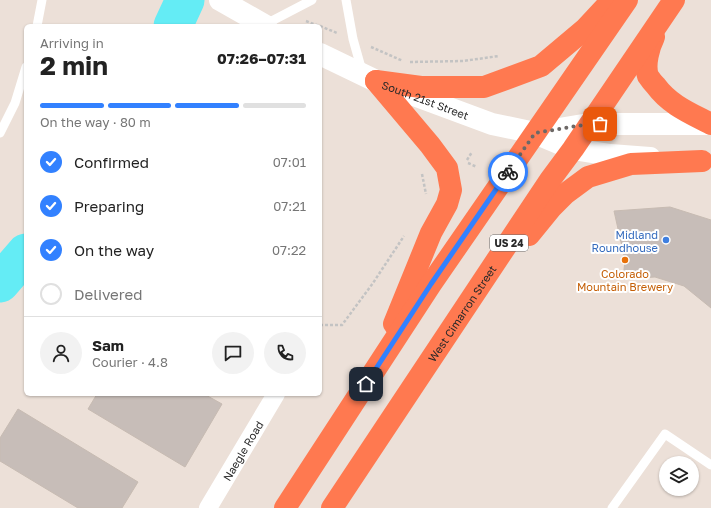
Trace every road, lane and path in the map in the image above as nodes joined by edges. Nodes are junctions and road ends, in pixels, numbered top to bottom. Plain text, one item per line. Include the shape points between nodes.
1 (42, 0) edge
2 (220, 0) edge
3 (312, 0) edge
4 (346, 0) edge
5 (612, 0) edge
6 (627, 0) edge
7 (671, 4) edge
8 (37, 24) edge
9 (262, 24) edge
10 (269, 24) edge
11 (322, 27) edge
12 (353, 39) junction
13 (322, 55) edge
14 (502, 56) dead end
15 (24, 74) edge
16 (369, 78) junction
17 (589, 124) junction
18 (711, 124) edge
19 (0, 133) edge
20 (535, 133) junction
21 (573, 149) junction
22 (706, 161) edge
23 (465, 162) dead end
24 (477, 167) dead end
25 (422, 174) dead end
26 (428, 200) dead end
27 (407, 232) dead end
28 (322, 325) edge
29 (446, 337) junction
30 (374, 373) junction
31 (275, 396) edge
32 (711, 465) edge
33 (208, 508) edge
34 (285, 508) edge
35 (332, 508) edge
36 (612, 508) edge

1 - 8 lane
2 - 9 main road
3 - 10 lane
4 - 12 lane
5 - 16 highway via 585,29 541,66 484,87 420,87
6 - 20 highway
7 - 17 highway, West Cimarron Street / US 24
7 - 18 highway via 650,46 647,59 648,76 663,96 681,109
11 - 12 path
12 - 14 path via 405,62 463,61
12 - 16 lane
13 - 16 main road, South 21st Street
15 - 19 lane via 15,103
16 - 20 main road, South 21st Street via 492,124
16 - 30 highway via 430,144 448,168 451,190
17 - 18 main road, South 21st Street
17 - 20 main road, South 21st Street
17 - 21 highway, West Cimarron Street / US 24
20 - 21 main road, South 21st Street
20 - 30 highway via 431,284
21 - 22 main road, South 21st Street via 610,155
21 - 29 highway, West Cimarron Street / US 24
22 - 29 highway via 631,164 588,177 551,208
23 - 24 path
25 - 26 path
27 - 28 path via 342,325
29 - 35 highway, West Cimarron Street / US 24
30 - 34 highway
31 - 33 street, Naegle Road
32 - 36 lane via 665,434

